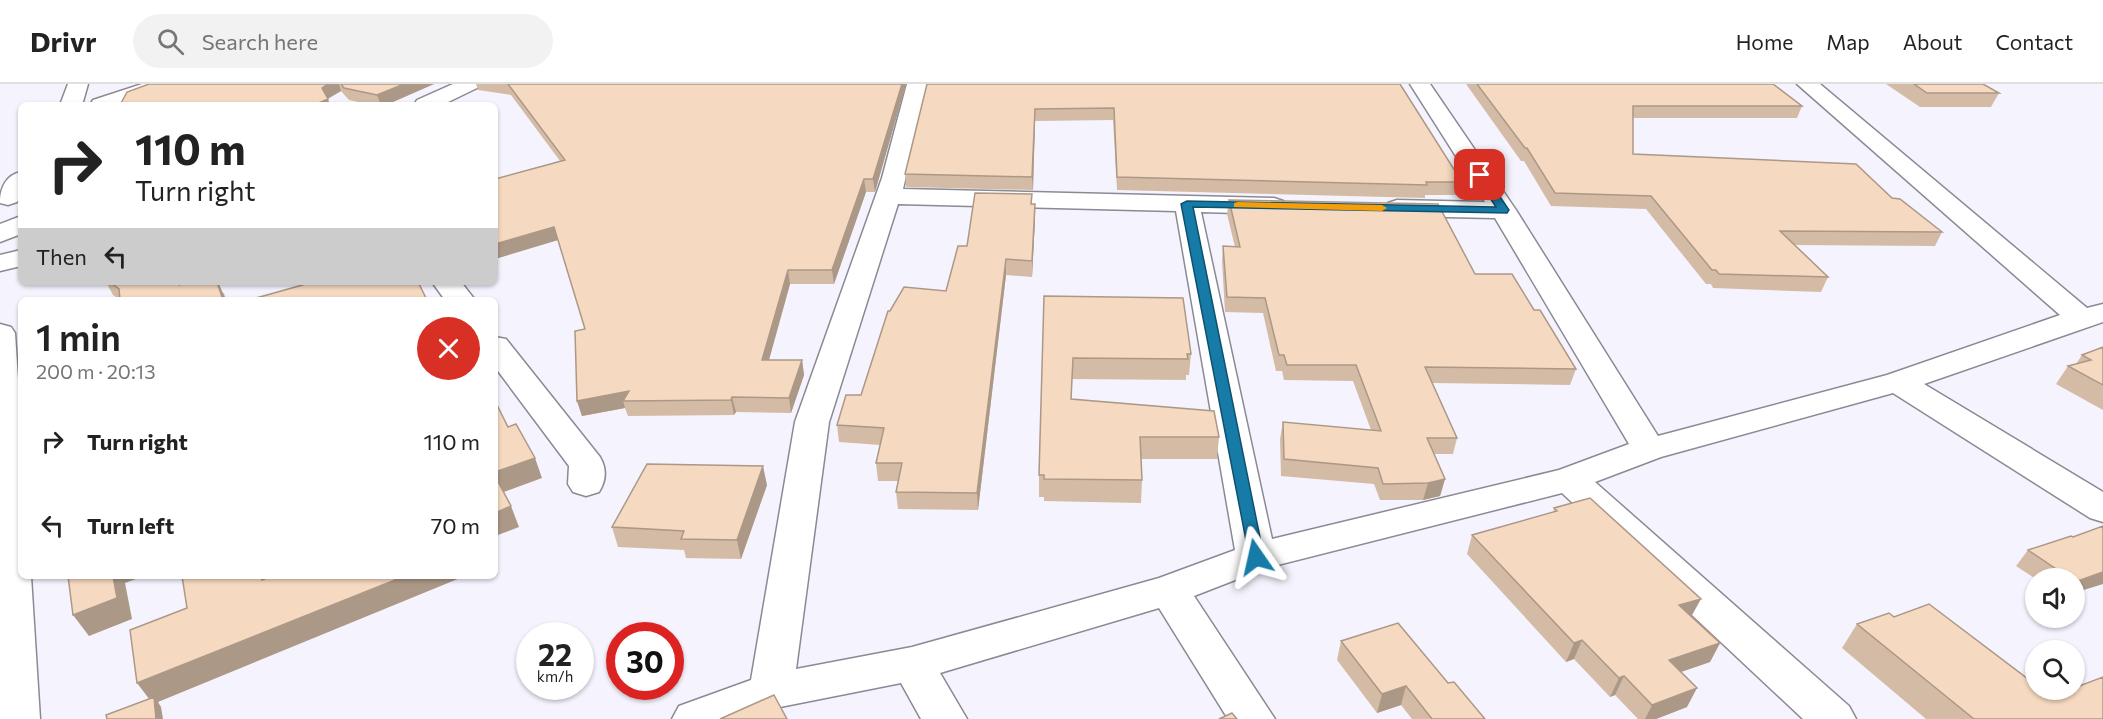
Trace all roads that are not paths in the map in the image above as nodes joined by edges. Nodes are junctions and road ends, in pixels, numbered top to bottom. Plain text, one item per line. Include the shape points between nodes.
1 (78, 84) edge
2 (162, 84) edge
3 (1807, 84) edge
4 (924, 85) edge
5 (1414, 86) edge
6 (460, 93) edge
7 (72, 102) edge
8 (110, 102) edge
9 (434, 102) edge
10 (888, 196) junction
11 (1187, 204) junction
12 (1292, 206) edge
13 (1374, 208) edge
14 (1503, 210) junction
15 (18, 225) edge
16 (0, 234) edge
17 (18, 259) edge
18 (0, 263) edge
19 (448, 285) edge
20 (458, 297) edge
21 (2092, 315) edge
22 (0, 333) edge
23 (498, 350) edge
24 (1898, 382) junction
25 (1649, 449) junction
26 (1569, 479) junction
27 (586, 484) dead end
28 (2103, 508) edge
29 (1256, 557) junction
30 (1169, 590) junction
31 (912, 664) junction
32 (771, 691) junction
33 (17, 719) edge
34 (695, 719) edge
35 (944, 719) edge
36 (1252, 719) edge
37 (1833, 719) edge

1 - 7 street
2 - 8 street
3 - 21 street
4 - 10 street
5 - 14 street
6 - 9 street
10 - 11 street
10 - 32 street via 812,422
11 - 12 street
11 - 29 street
13 - 14 street
14 - 25 street
15 - 16 street
17 - 18 street
19 - 20 street
21 - 24 street
22 - 33 street
23 - 27 street via 587,465
24 - 25 street
24 - 28 street
25 - 26 street
26 - 29 street
26 - 37 street
29 - 30 street
30 - 31 street
30 - 36 street
31 - 32 street
31 - 35 street
32 - 34 street

